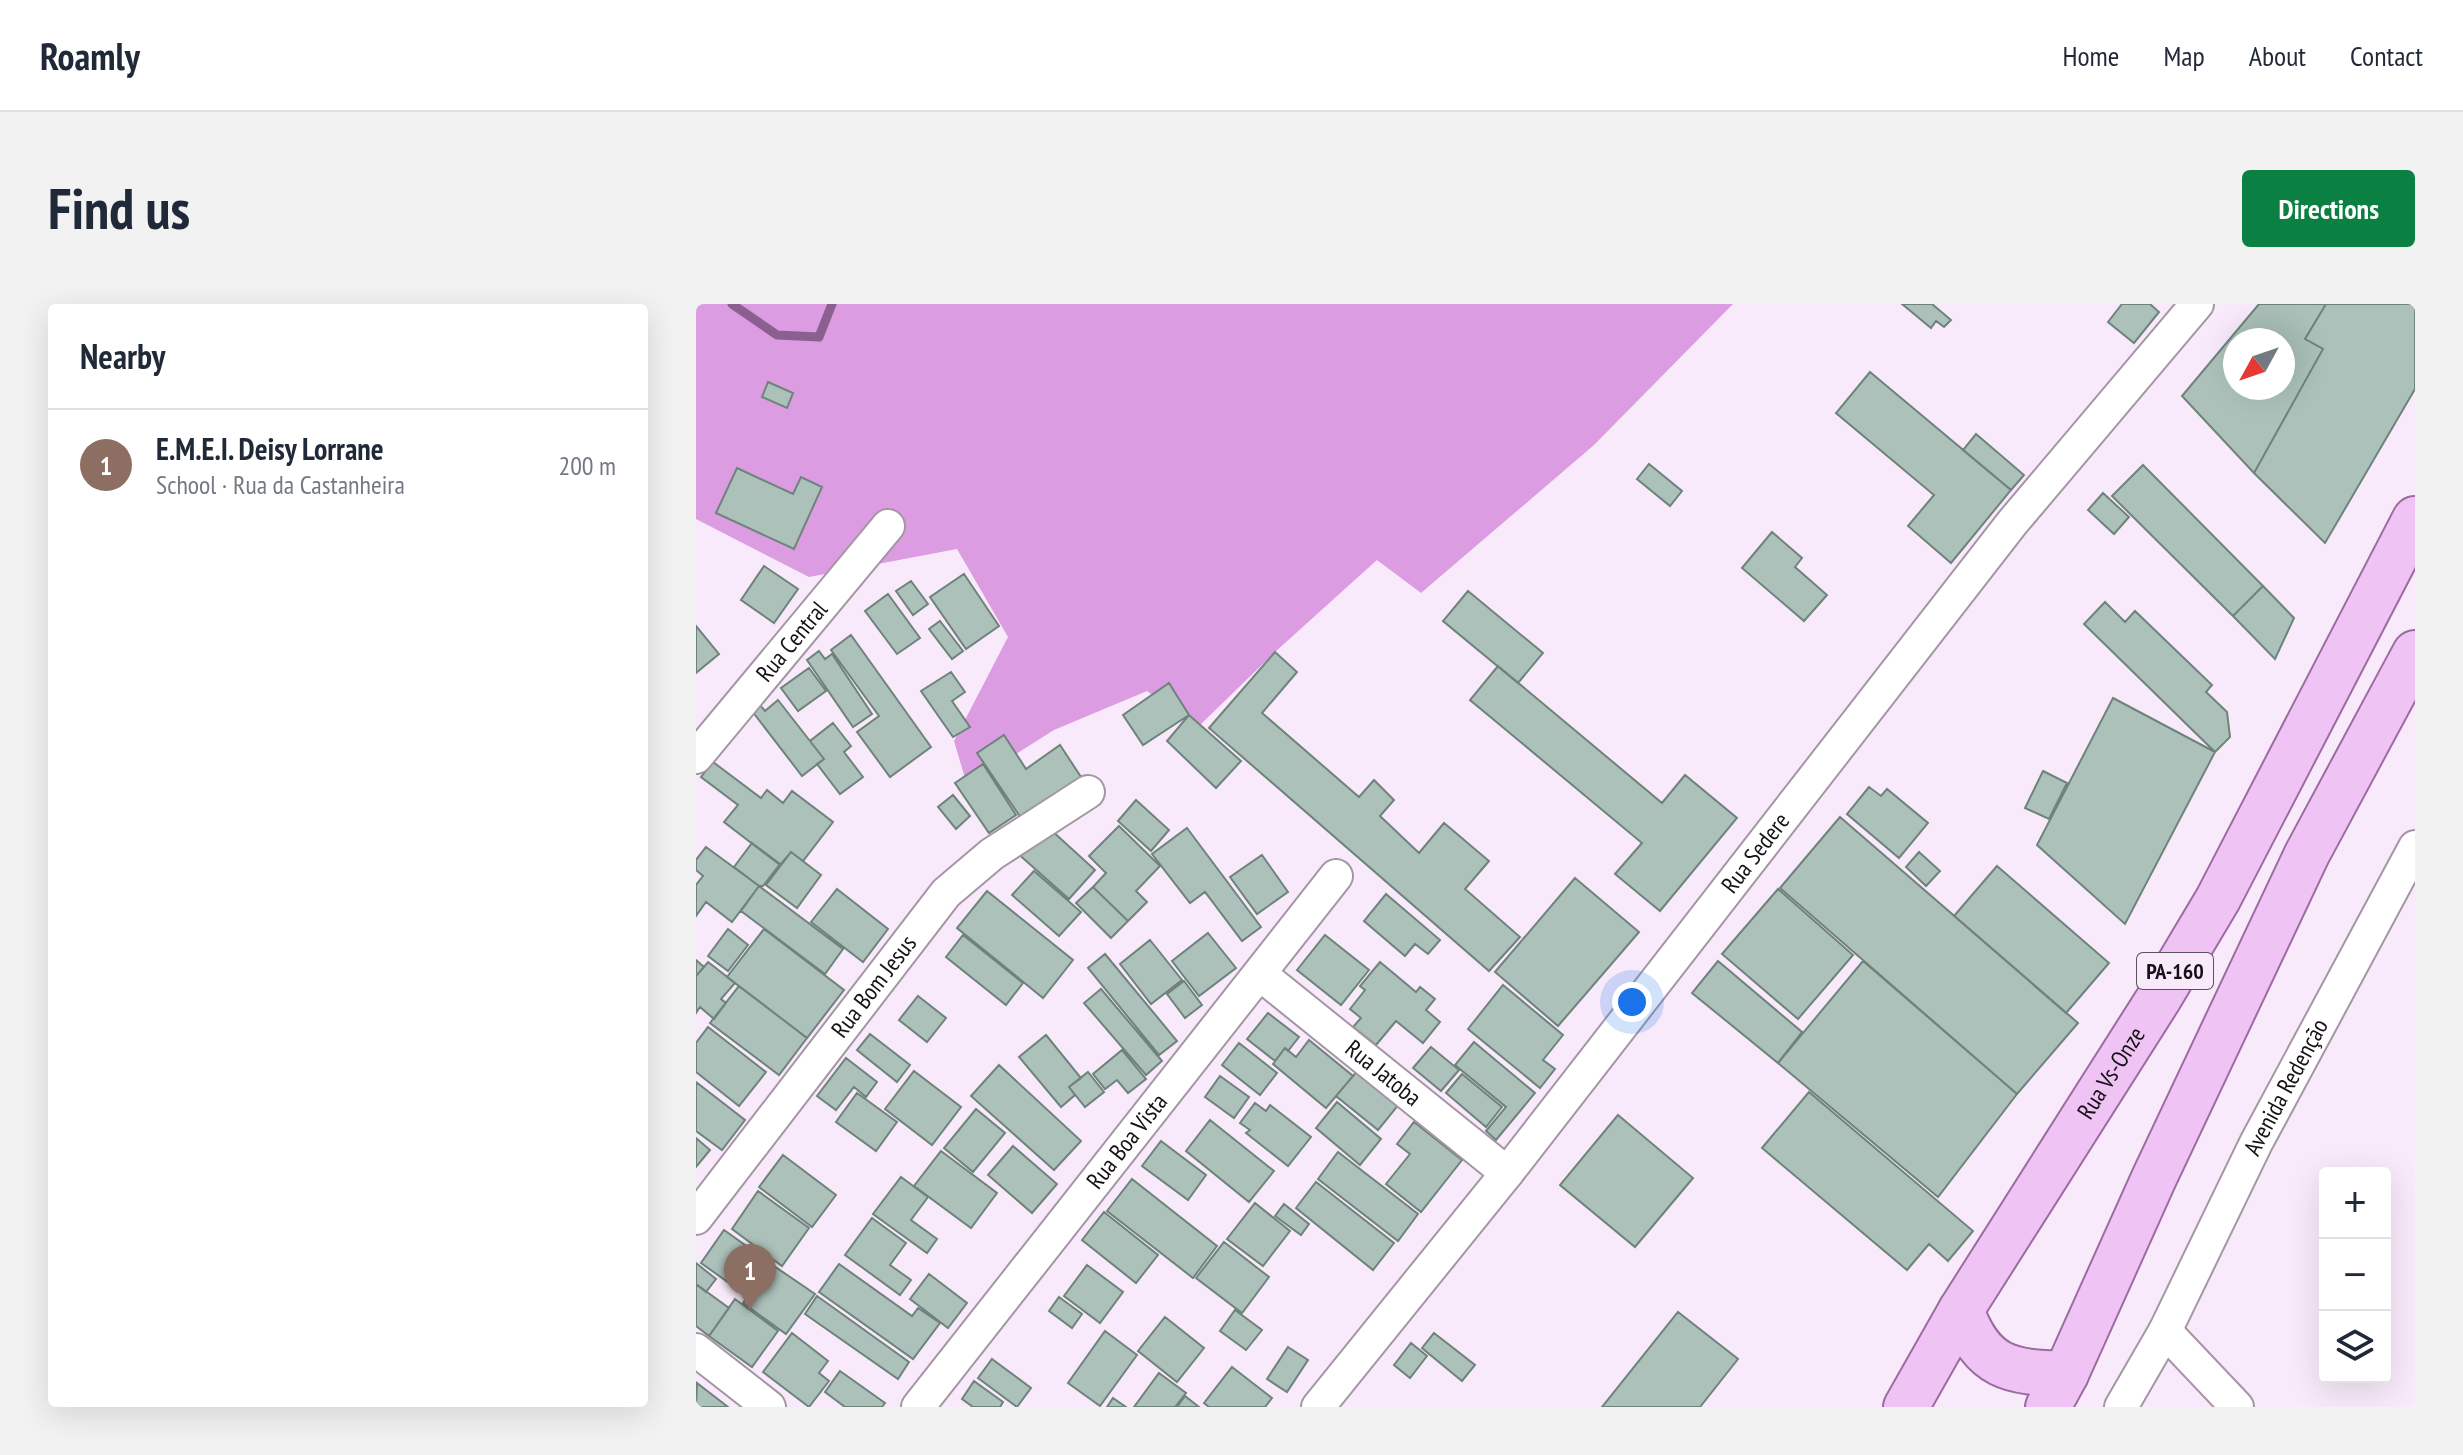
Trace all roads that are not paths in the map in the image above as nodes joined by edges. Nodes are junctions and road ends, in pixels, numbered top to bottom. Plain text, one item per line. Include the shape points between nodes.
1 (2197, 304) edge
2 (2415, 519) edge
3 (888, 526) dead end
4 (2415, 653) edge
5 (696, 757) edge
6 (1088, 792) dead end
7 (2415, 847) edge
8 (1336, 876) dead end
9 (1260, 974) junction
10 (1507, 1173) junction
11 (696, 1218) edge
12 (1961, 1310) junction
13 (2165, 1331) junction
14 (696, 1350) edge
15 (2057, 1390) edge
16 (769, 1407) edge
17 (918, 1407) edge
18 (1318, 1407) edge
19 (1906, 1407) edge
20 (2121, 1407) edge
21 (2237, 1407) edge

1 - 10 street, Rua Sedere via 2012,523
2 - 12 main road, Rua Vs-Onze / PA-160 via 2218,899
3 - 5 street, Rua Central
4 - 15 main road, PA-160 via 2307,854
6 - 11 street, Rua Bom Jesus via 992,854 946,893
7 - 13 street, Avenida Redenção via 2256,1143
8 - 9 street, Rua Boa Vista
9 - 10 street, Rua Jatoba
9 - 17 street, Rua Boa Vista
10 - 18 street, Rua Sedere
12 - 15 main road via 1974,1338 1997,1363
12 - 19 main road, Rua Vs-Onze / PA-160
13 - 20 street, Avenida Redenção
13 - 21 street
14 - 16 street

